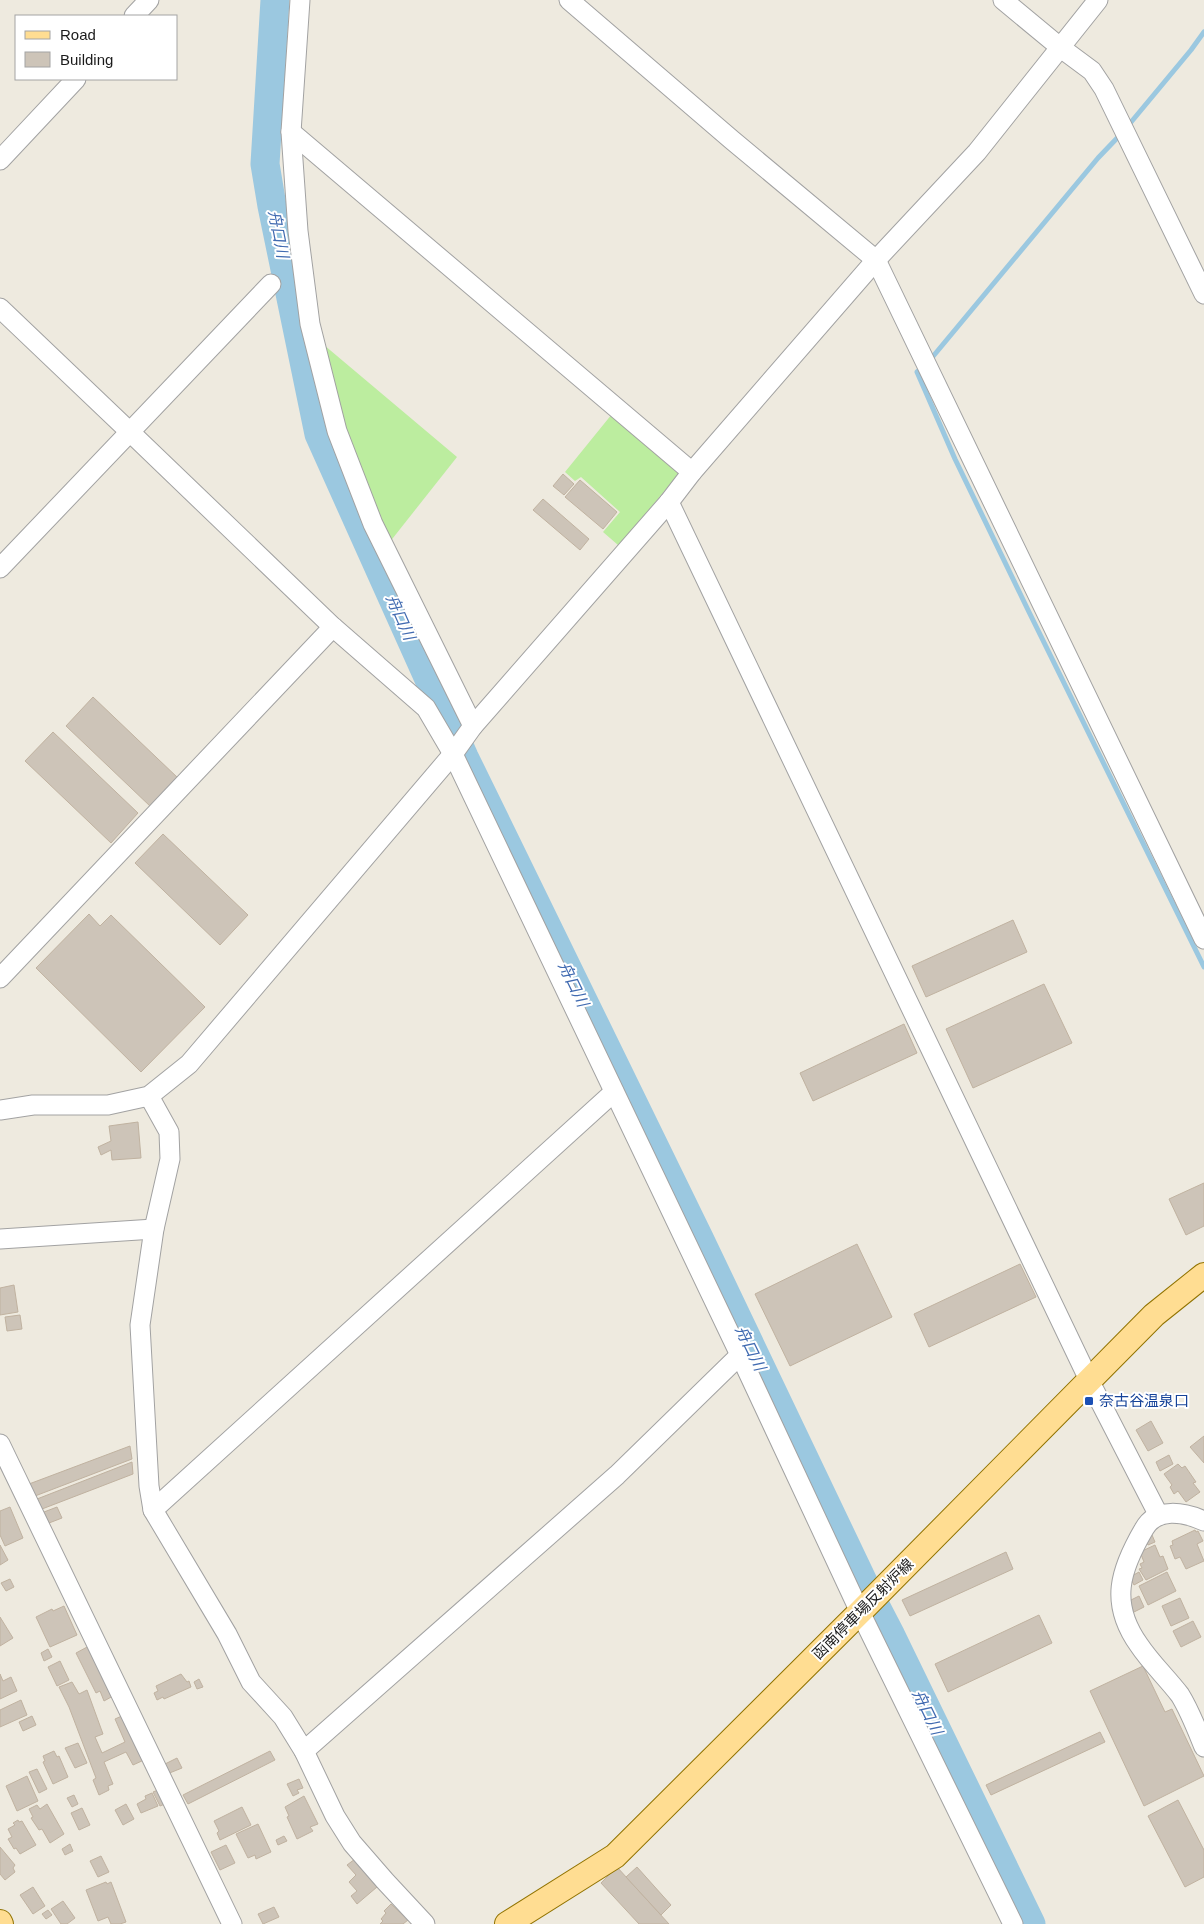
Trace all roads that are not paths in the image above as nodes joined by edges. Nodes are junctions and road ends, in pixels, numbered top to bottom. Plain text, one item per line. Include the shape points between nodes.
1 (149, 0) edge
2 (300, 0) edge
3 (569, 0) edge
4 (1003, 0) edge
5 (1098, 0) edge
6 (135, 15) edge
7 (1060, 48) junction
8 (75, 80) edge
9 (291, 132) junction
10 (0, 160) edge
11 (876, 260) junction
12 (271, 284) dead end
13 (1204, 294) edge
14 (0, 308) edge
15 (130, 432) junction
16 (692, 472) junction
17 (669, 502) junction
18 (0, 568) edge
19 (333, 627) junction
20 (474, 726) junction
21 (453, 754) junction
22 (1204, 940) edge
23 (0, 978) edge
24 (614, 1092) junction
25 (149, 1096) junction
26 (0, 1110) edge
27 (154, 1229) junction
28 (0, 1239) edge
29 (1204, 1275) edge
30 (740, 1356) junction
31 (1089, 1380) junction
32 (0, 1444) edge
33 (153, 1510) junction
34 (1158, 1514) junction
35 (1204, 1521) edge
36 (869, 1603) junction
37 (1204, 1747) edge
38 (304, 1751) junction
39 (232, 1924) edge
40 (425, 1924) edge
41 (507, 1924) edge
42 (1013, 1924) edge

1 - 6 street
2 - 9 street
3 - 11 street
4 - 7 street
5 - 7 street
7 - 11 street via 976,152
7 - 13 street via 1092,71 1104,88
8 - 10 street
9 - 16 street
9 - 20 street via 298,231 310,324 337,431 374,524
11 - 16 street
11 - 22 street
12 - 15 street
14 - 15 street
15 - 18 street
15 - 19 street
16 - 17 street
17 - 20 street
17 - 31 street
19 - 21 street via 426,708
19 - 23 street
20 - 21 street
21 - 24 street
21 - 25 street via 189,1064
24 - 30 street
24 - 33 street
25 - 26 street via 108,1105
25 - 27 street via 169,1132 170,1159
27 - 28 street
27 - 33 street via 140,1325
29 - 31 main road, 函南停車場反射炉線 via 1154,1315
30 - 36 street
30 - 38 street via 617,1474
31 - 34 street
31 - 36 main road, 函南停車場反射炉線
32 - 39 street
33 - 38 street via 227,1634 251,1682 283,1717
34 - 35 street via 1177,1514
34 - 37 street via 1148,1520 1127,1559 1120,1593 1124,1616 1139,1646 1181,1697
36 - 41 main road, 函南停車場反射炉線 via 615,1856
36 - 42 street
38 - 40 street via 335,1816 352,1843

